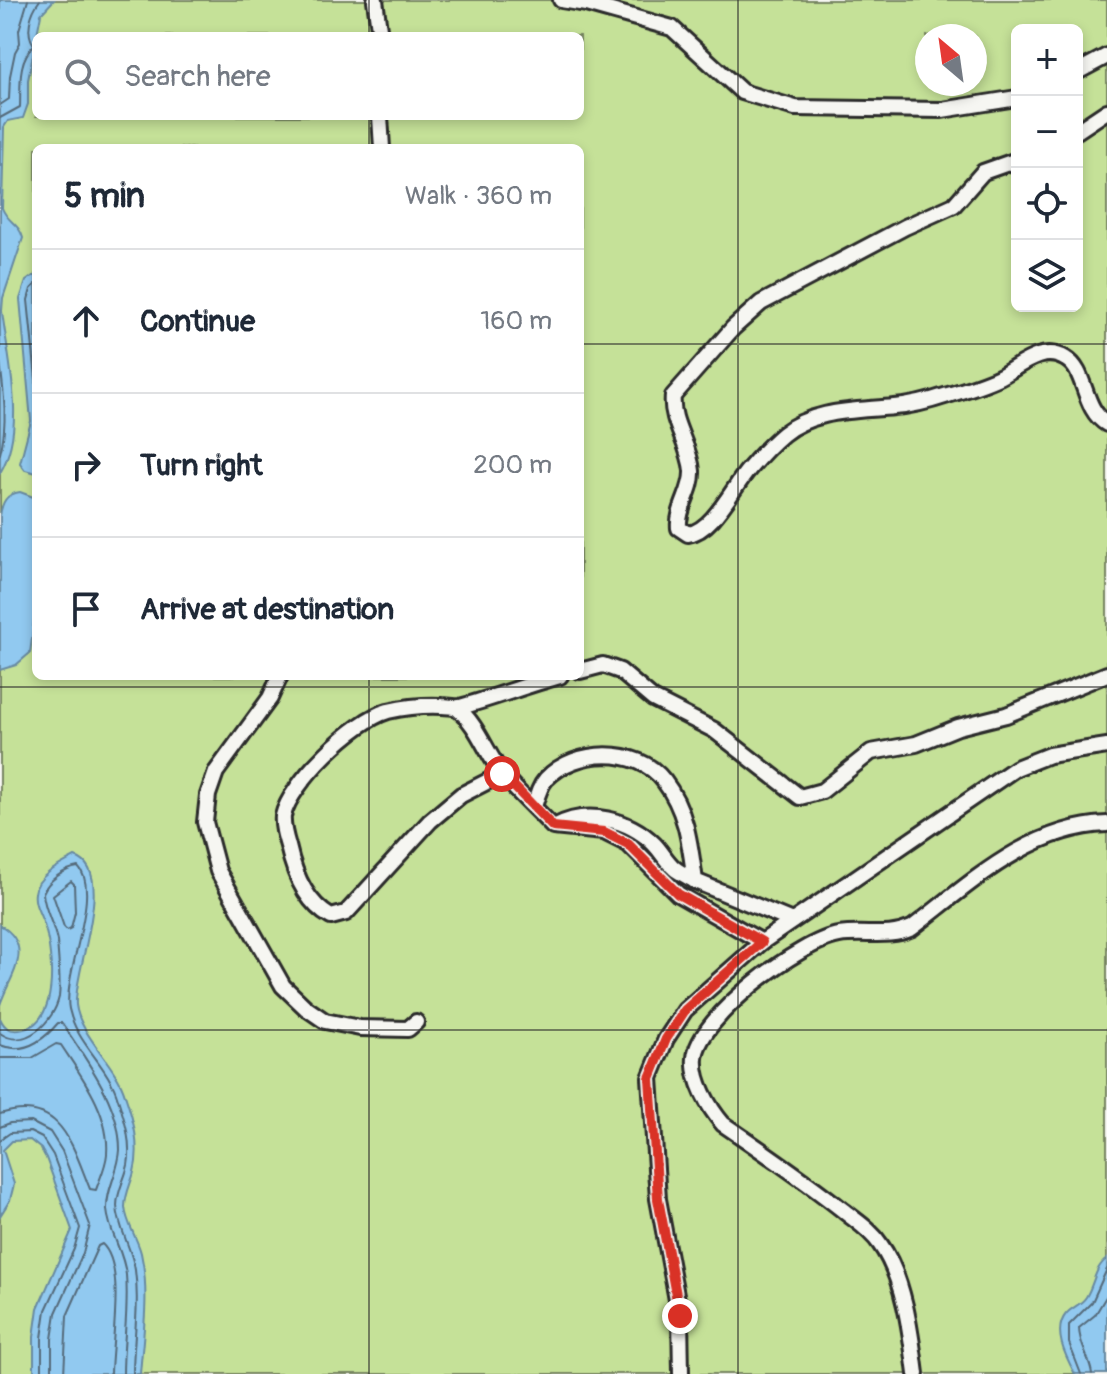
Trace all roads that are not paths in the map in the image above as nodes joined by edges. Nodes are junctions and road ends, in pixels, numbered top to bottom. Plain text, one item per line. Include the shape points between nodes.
1 (375, 0) edge
2 (561, 0) edge
3 (379, 32) edge
4 (1107, 56) edge
5 (1083, 69) edge
6 (1011, 99) edge
7 (1107, 111) edge
8 (380, 120) edge
9 (1083, 127) edge
10 (382, 144) edge
11 (1011, 162) edge
12 (1107, 424) edge
13 (584, 670) edge
14 (1107, 674) edge
15 (278, 680) edge
16 (544, 680) edge
17 (457, 708) junction
18 (1107, 746) edge
19 (502, 774) junction
20 (534, 807) junction
21 (1107, 824) edge
22 (553, 827) junction
23 (695, 881) junction
24 (792, 921) junction
25 (762, 942) junction
26 (416, 1022) dead end
27 (681, 1374) edge
28 (916, 1374) edge

1 - 3 street
2 - 6 street via 672,28 742,92 795,108 942,110
4 - 5 street
7 - 9 street
8 - 10 street
11 - 12 street via 983,172 954,205 761,303 725,336 673,396 692,475 679,528 688,534 701,530 748,469 794,427 861,408 930,401 978,386 1045,354 1066,358 1097,418
13 - 14 street via 603,665 620,671 653,699 714,730 800,797 822,791 871,752 916,744 1006,715
15 - 26 street via 216,772 208,795 205,822 218,871 283,986 306,1008 325,1021 360,1028 408,1029
16 - 17 street
17 - 19 street
17 - 19 street via 411,706 372,717 346,736 297,788 283,825 291,863 307,895 331,917 346,913 430,821 461,795
18 - 24 street via 1049,755 1016,768
19 - 20 street
20 - 22 street
20 - 23 street via 544,781 565,765 592,756 618,756 642,765 662,778 685,817
21 - 28 street via 1037,841 991,866 912,928 839,935 798,953 722,1010 694,1055 698,1080 723,1124 818,1190 881,1244 901,1294
22 - 23 street via 584,816 618,822 642,834 674,868
22 - 25 street via 604,832 628,844 678,894
23 - 24 street
24 - 25 street
25 - 27 street via 685,1010 650,1078 658,1199 680,1316

